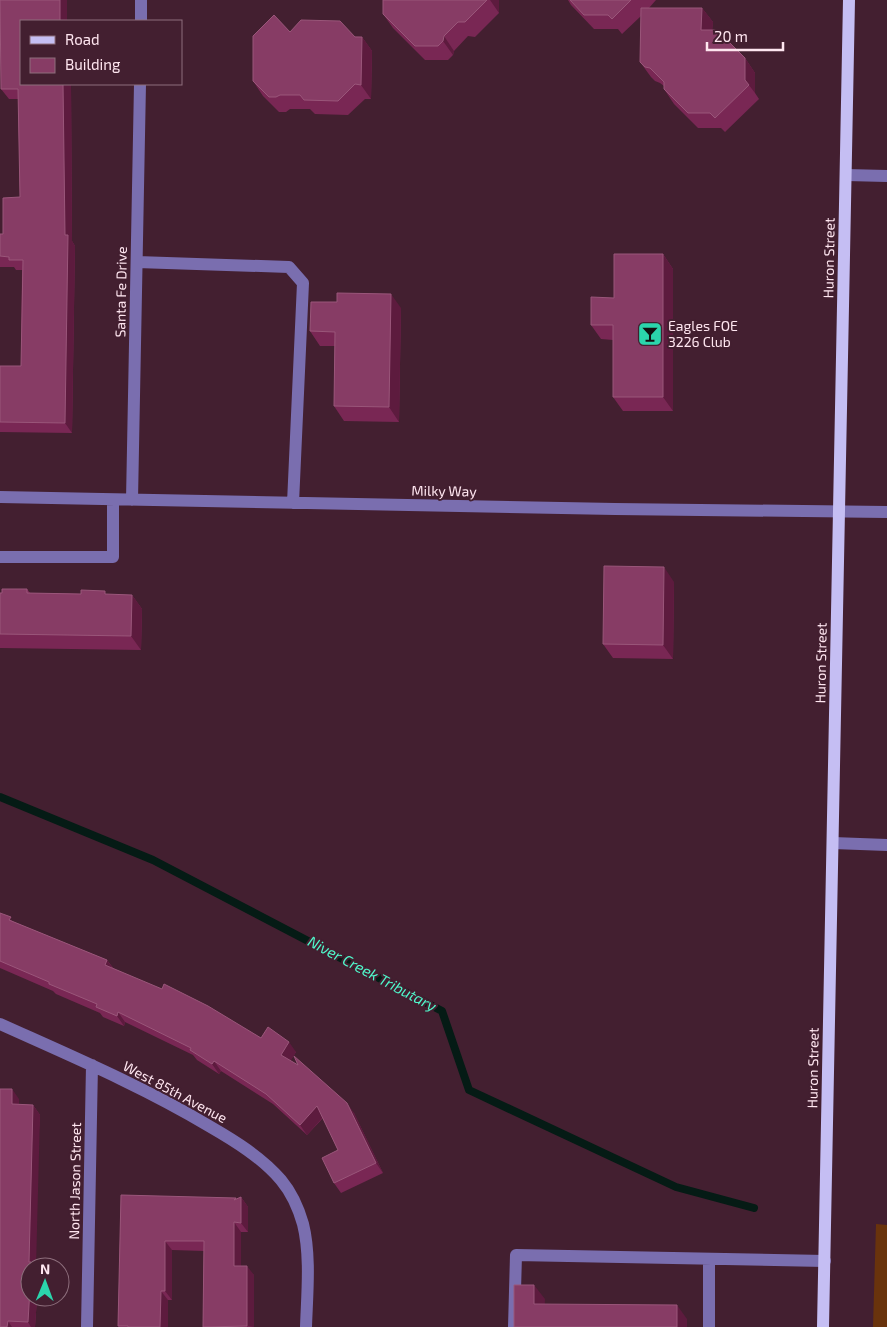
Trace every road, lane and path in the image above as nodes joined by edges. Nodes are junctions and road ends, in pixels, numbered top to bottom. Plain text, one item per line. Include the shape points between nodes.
1 (141, 0) edge
2 (849, 0) edge
3 (141, 20) edge
4 (140, 85) edge
5 (846, 175) junction
6 (887, 176) edge
7 (137, 262) junction
8 (0, 497) edge
9 (113, 500) junction
10 (132, 500) junction
11 (292, 503) junction
12 (839, 511) junction
13 (887, 512) edge
14 (0, 556) edge
15 (833, 843) junction
16 (887, 845) edge
17 (0, 1024) edge
18 (92, 1065) junction
19 (709, 1259) junction
20 (825, 1261) junction
21 (86, 1327) edge
22 (306, 1327) edge
23 (514, 1327) edge
24 (709, 1327) edge
25 (823, 1327) edge

1 - 3 street
2 - 5 main road, Huron Street
4 - 7 street, Santa Fe Drive
5 - 6 street
5 - 12 main road, Huron Street
7 - 10 street, Santa Fe Drive
7 - 11 street via 288,267 302,283
8 - 9 street, Milky Way
9 - 10 street, Milky Way
9 - 14 street via 113,558
10 - 11 street, Milky Way
11 - 12 street, Milky Way
12 - 13 street, Milky Way
12 - 15 main road, Huron Street
15 - 16 street
15 - 20 main road, Huron Street
17 - 18 street, West 85th Avenue
18 - 21 street, North Jason Street
18 - 22 street, West 85th Avenue via 178,1107 230,1138 259,1158 282,1181 303,1225
19 - 20 street
19 - 23 street via 516,1255
19 - 24 street
20 - 25 main road, Huron Street

